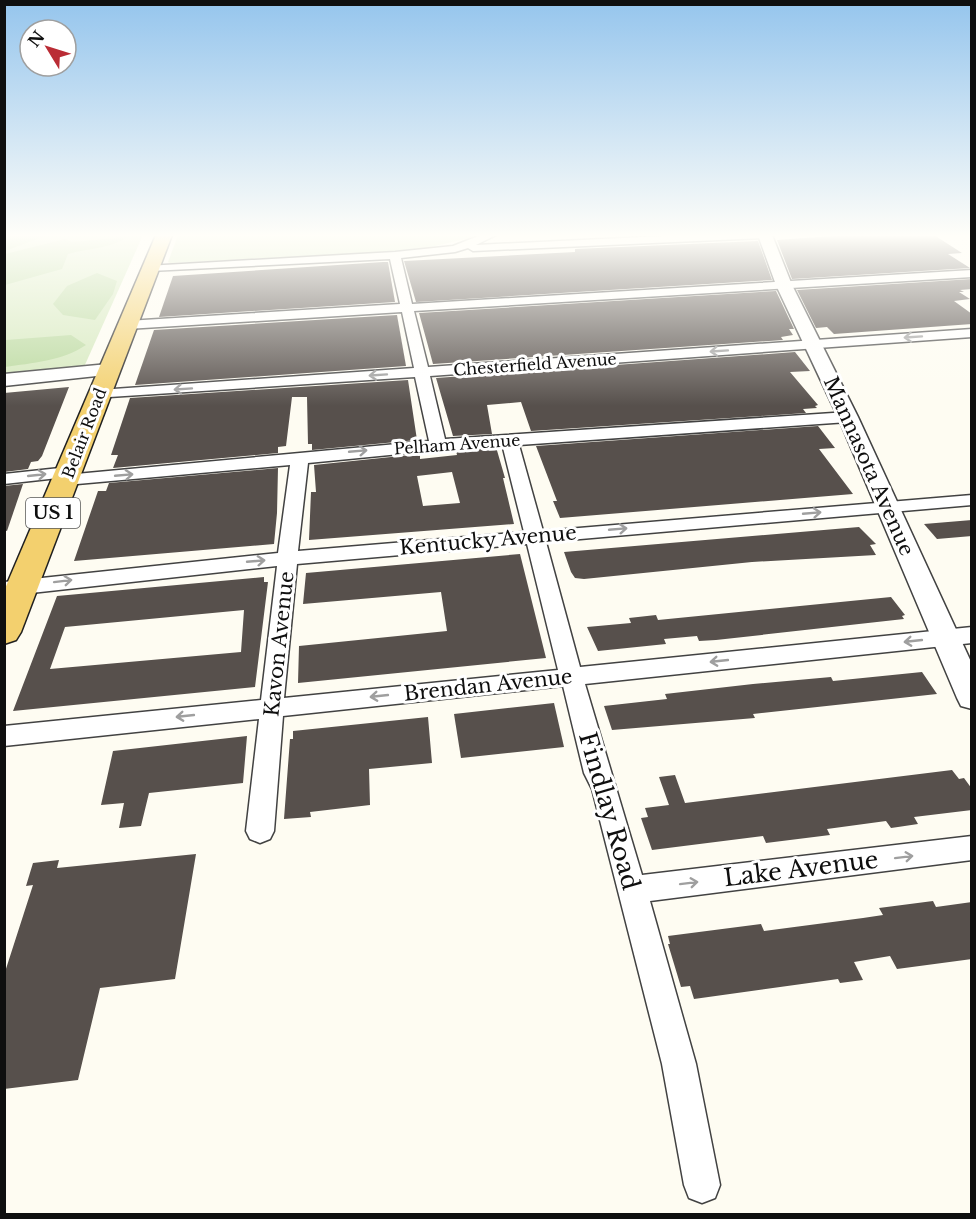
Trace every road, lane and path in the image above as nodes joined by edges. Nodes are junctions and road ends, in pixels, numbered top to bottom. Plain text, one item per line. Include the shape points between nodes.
1 (140, 292) edge
2 (405, 292) edge
3 (672, 292) edge
4 (788, 292) edge
5 (409, 308) junction
6 (127, 325) junction
7 (972, 333) edge
8 (814, 344) junction
9 (420, 372) junction
10 (4, 380) edge
11 (103, 382) junction
12 (848, 417) junction
13 (509, 439) junction
14 (438, 444) junction
15 (300, 457) junction
16 (67, 476) junction
17 (4, 479) edge
18 (972, 500) edge
19 (885, 506) junction
20 (534, 536) junction
21 (289, 558) junction
22 (14, 587) edge
23 (4, 632) edge
24 (958, 636) edge
25 (572, 676) junction
26 (972, 698) edge
27 (272, 707) junction
28 (4, 736) edge
29 (260, 831) dead end
30 (972, 848) edge
31 (631, 890) junction
32 (702, 1185) dead end

1 - 6 main road, Belair Road / US 1
2 - 5 street
3 - 5 street
4 - 8 street, Mannasota Avenue
5 - 6 street
5 - 9 street
6 - 11 main road, Belair Road / US 1
7 -> 8 street, Chesterfield Avenue
8 -> 9 street, Chesterfield Avenue
8 - 12 street, Mannasota Avenue
9 -> 11 street, Chesterfield Avenue
9 - 14 street
10 - 11 street, Chesterfield Avenue
11 - 16 main road, Belair Road / US 1
12 - 13 street, Pelham Avenue
12 - 19 street, Mannasota Avenue
13 - 14 street, Pelham Avenue
13 - 20 street, Findlay Road
15 -> 14 street, Pelham Avenue
16 -> 15 street, Pelham Avenue via 188,470
15 - 21 street, Kavon Avenue
17 -> 16 street, Pelham Avenue
16 - 22 main road, Belair Road / US 1
18 - 19 street, Kentucky Avenue
20 -> 19 street, Kentucky Avenue
19 - 24 street, Mannasota Avenue
20 - 21 street, Kentucky Avenue
20 - 25 street, Findlay Road
22 -> 21 street, Kentucky Avenue
21 - 27 street, Kavon Avenue via 278,627
22 - 23 main road, Belair Road / US 1
24 -> 25 street, Brendan Avenue
24 - 26 street, Mannasota Avenue
25 -> 27 street, Brendan Avenue
25 - 31 street, Findlay Road
27 -> 28 street, Brendan Avenue
27 - 29 street, Kavon Avenue
31 -> 30 street, Lake Avenue
31 - 32 street, Findlay Road via 679,1064

